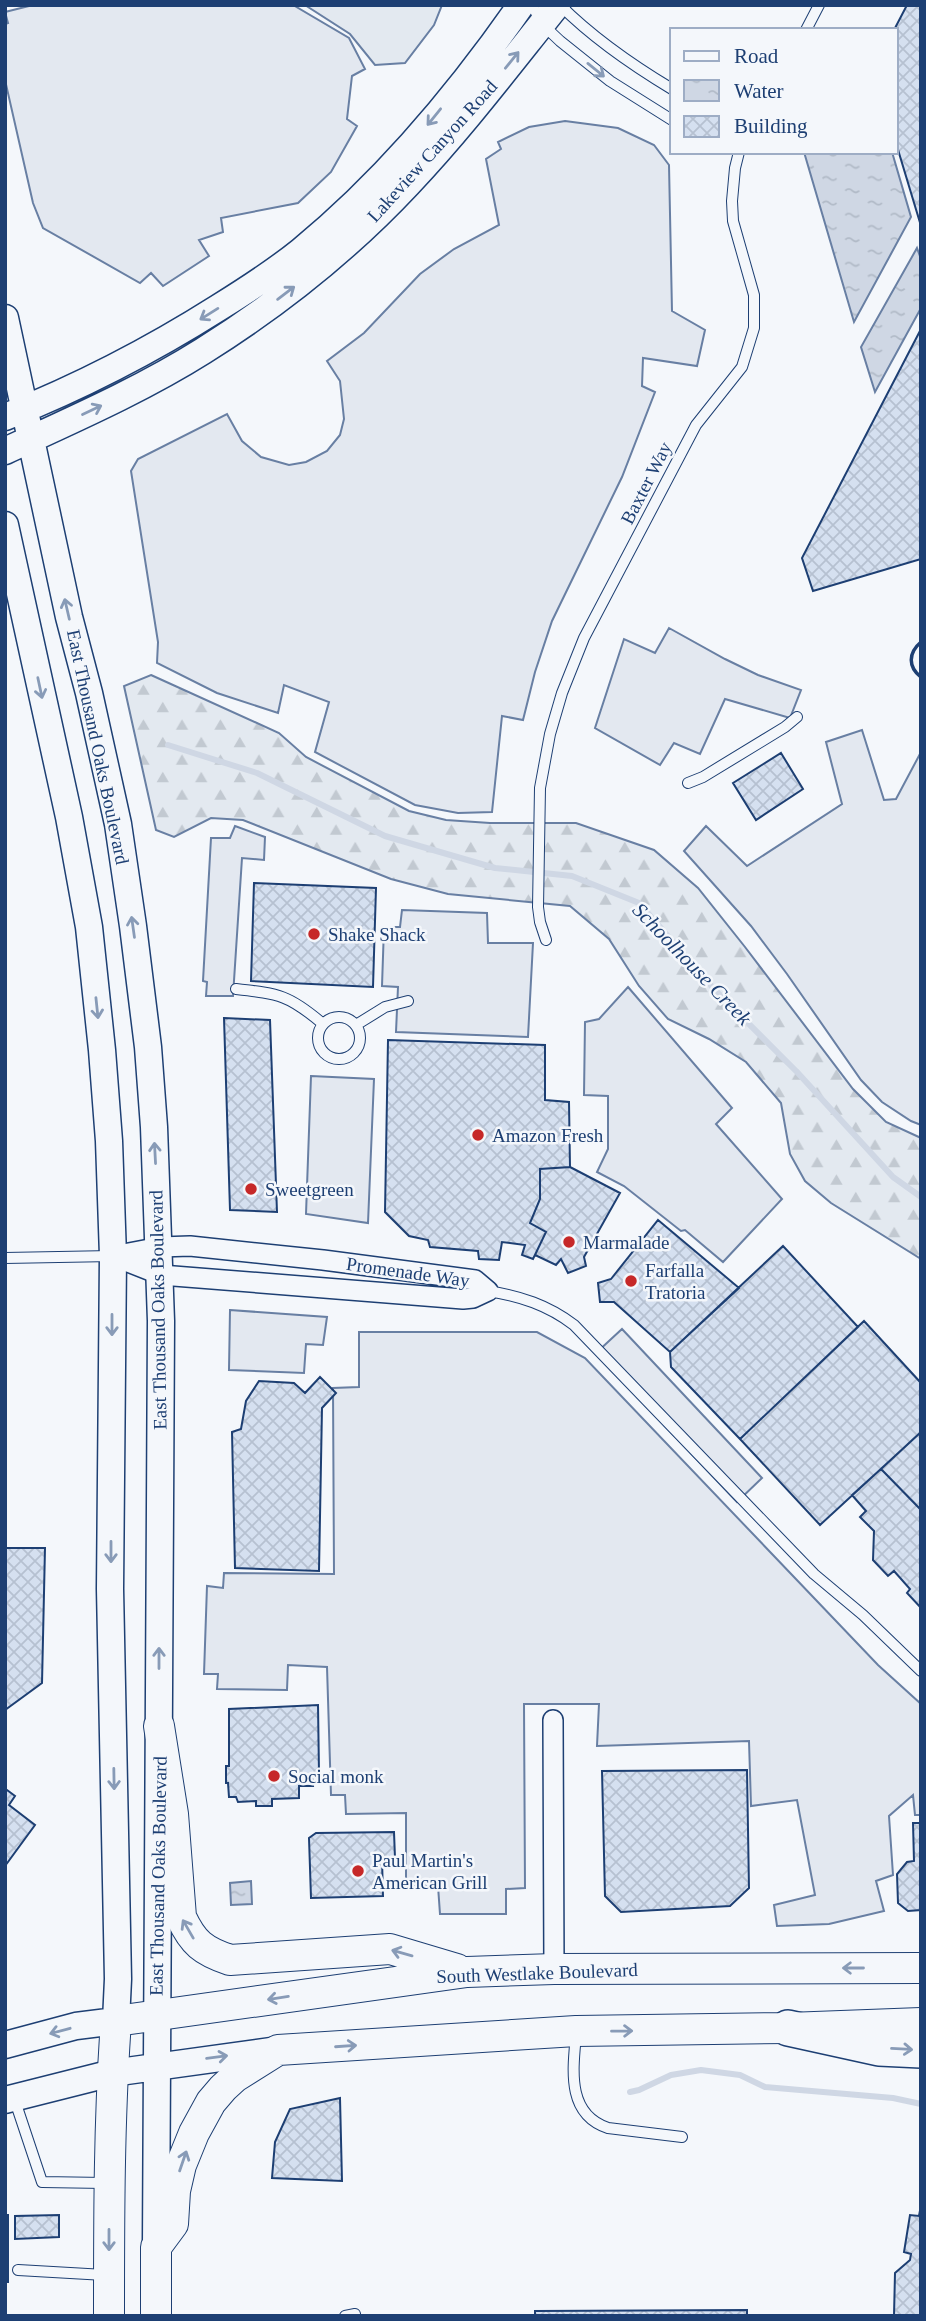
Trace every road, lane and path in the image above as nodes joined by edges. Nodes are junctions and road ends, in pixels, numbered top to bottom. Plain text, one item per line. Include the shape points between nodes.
1 (521, 5) edge
2 (819, 5) edge
3 (548, 10) edge
4 (807, 28) edge
5 (670, 88) edge
6 (670, 119) edge
7 (738, 154) edge
8 (5, 318) edge
9 (15, 413) edge
10 (30, 440) junction
11 (5, 452) edge
12 (5, 525) edge
13 (797, 717) dead end
14 (688, 783) dead end
15 (546, 940) dead end
16 (236, 989) dead end
17 (408, 1001) dead end
18 (323, 1024) junction
19 (356, 1025) junction
20 (160, 1247) junction
21 (113, 1256) junction
22 (5, 1258) edge
23 (161, 1275) junction
24 (488, 1291) junction
25 (921, 1671) edge
26 (553, 1720) dead end
27 (159, 1726) junction
28 (921, 1968) edge
29 (554, 1969) junction
30 (467, 1972) junction
31 (156, 2017) junction
32 (116, 2021) junction
33 (921, 2023) edge
34 (788, 2028) junction
35 (576, 2031) junction
36 (5, 2045) edge
37 (278, 2050) junction
38 (921, 2050) edge
39 (155, 2066) junction
40 (112, 2073) junction
41 (9, 2098) edge
42 (682, 2137) dead end
43 (109, 2183) junction
44 (156, 2247) junction
45 (18, 2270) dead end
46 (109, 2275) junction
47 (109, 2316) edge
48 (156, 2316) edge

1 -> 9 main road, Lakeview Canyon Road via 397,161 299,253 142,355
2 - 4 lane
3 - 5 lane via 576,21
3 -> 6 lane via 610,81
10 -> 3 main road, Lakeview Canyon Road via 201,352 314,272 445,143
7 - 15 lane, Baxter Way via 733,221 754,296 754,328 742,367 696,425 583,638 562,693 540,788 538,907
8 - 9 main road, East Thousand Oaks Boulevard
9 - 10 main road, East Thousand Oaks Boulevard
10 - 11 main road, Lakeview Canyon Road
20 -> 10 main road, East Thousand Oaks Boulevard via 148,1047 118,824
12 -> 21 main road, East Thousand Oaks Boulevard via 89,927 105,1092
13 - 14 lane
16 - 18 lane via 276,994 300,1004
17 - 19 lane via 385,1007
18 - 19 lane via 340,1017
18 - 19 lane via 320,1043 329,1056 339,1059 351,1055 359,1044
20 - 21 street, Promenade Way
20 - 23 main road, East Thousand Oaks Boulevard
20 - 24 street, Promenade Way via 310,1258 475,1280
21 - 22 lane, Promenade Way
21 - 23 street, Promenade Way
21 -> 32 main road, East Thousand Oaks Boulevard via 110,1589
23 - 24 street, Promenade Way via 463,1299
27 -> 23 main road, East Thousand Oaks Boulevard
24 - 25 lane via 516,1295 557,1312 574,1325 814,1574
26 - 29 street
30 -> 27 main road via 390,1949 230,1960 206,1951 181,1917 173,1814
27 - 31 main road, East Thousand Oaks Boulevard
28 -> 29 main road, South Westlake Boulevard
29 - 30 main road, South Westlake Boulevard
30 -> 31 main road, South Westlake Boulevard
31 - 32 main road, South Westlake Boulevard
31 - 39 main road, East Thousand Oaks Boulevard
32 -> 36 main road via 76,2026
32 - 40 main road, East Thousand Oaks Boulevard
33 - 34 main road
35 -> 34 main road
34 -> 38 highway via 879,2048
37 -> 35 main road
35 - 42 lane via 575,2093 583,2112 608,2128
39 -> 37 main road
44 -> 37 main road via 173,2224 181,2165 211,2102 235,2077
39 - 40 main road
39 - 44 main road, East Thousand Oaks Boulevard
40 - 41 main road
40 - 43 main road, East Thousand Oaks Boulevard
41 - 43 lane via 42,2182
43 -> 46 main road, East Thousand Oaks Boulevard
44 - 48 main road, East Thousand Oaks Boulevard
45 - 46 lane
46 - 47 main road, East Thousand Oaks Boulevard

